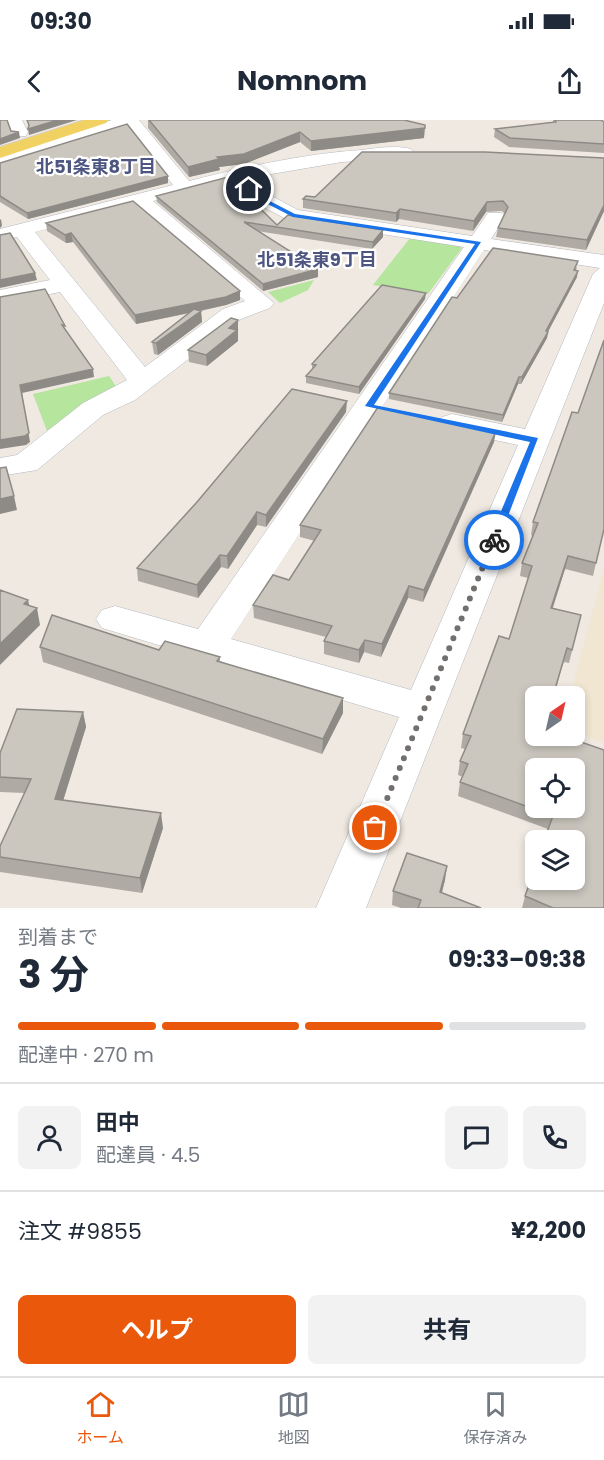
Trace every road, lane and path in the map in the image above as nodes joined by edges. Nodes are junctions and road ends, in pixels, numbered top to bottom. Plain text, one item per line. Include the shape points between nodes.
1 (58, 120) edge
2 (100, 120) edge
3 (129, 120) edge
4 (10, 138) edge
5 (420, 153) edge
6 (0, 163) edge
7 (233, 174) junction
8 (184, 187) junction
9 (138, 199) junction
10 (495, 217) edge
11 (11, 232) edge
12 (479, 243) junction
13 (604, 262) edge
14 (604, 274) edge
15 (64, 284) junction
16 (0, 297) edge
17 (142, 381) junction
18 (424, 418) edge
19 (535, 440) junction
20 (0, 467) edge
21 (115, 619) dead end
22 (207, 645) junction
23 (425, 709) junction
24 (341, 908) edge

1 - 4 street
2 - 4 main road
3 - 6 street
3 - 8 street
5 - 7 street via 304,159
7 - 8 street
7 - 12 street via 258,197 293,215
8 - 9 street
9 - 11 street
9 - 17 street via 262,303 232,314
10 - 12 street
11 - 15 street
12 - 13 street
12 - 22 street
14 - 19 street
15 - 16 street
15 - 17 street
17 - 20 street via 93,409 26,463
18 - 19 street
19 - 23 street
21 - 22 street
22 - 23 street
23 - 24 street

